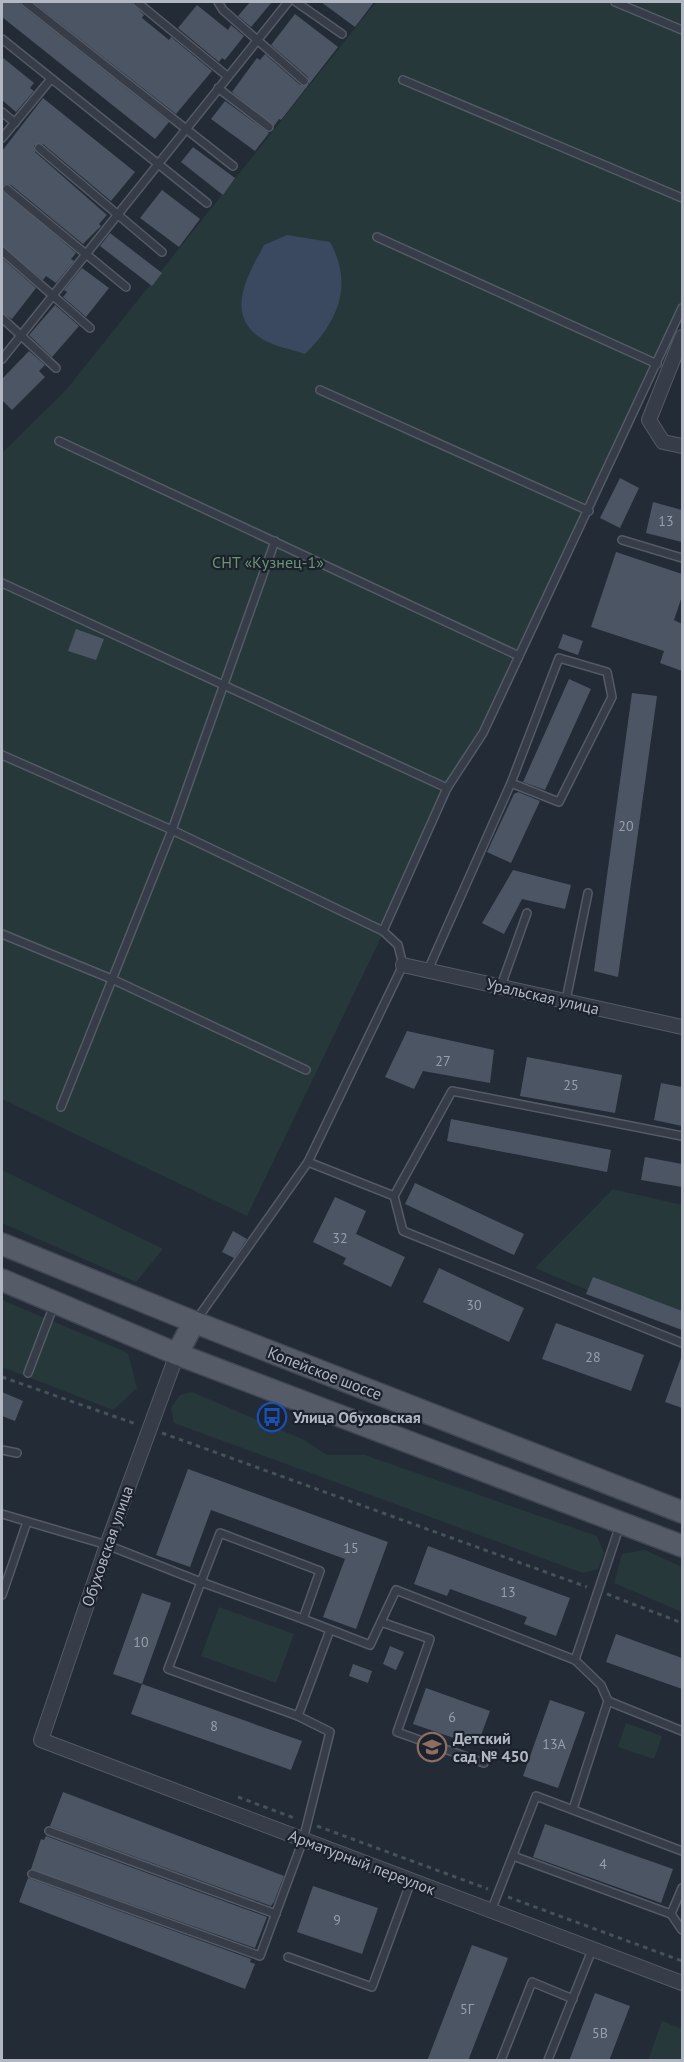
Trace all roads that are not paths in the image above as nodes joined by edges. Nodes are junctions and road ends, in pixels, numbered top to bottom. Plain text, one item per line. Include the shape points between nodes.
1 (25, 2) edge
2 (137, 2) edge
3 (218, 2) edge
4 (288, 2) edge
5 (296, 2) edge
6 (615, 2) edge
7 (682, 30) edge
8 (342, 34) dead end
9 (2, 39) edge
10 (256, 40) junction
11 (228, 76) junction
12 (51, 79) junction
13 (403, 80) dead end
14 (304, 81) dead end
15 (218, 88) junction
16 (2, 112) edge
17 (15, 123) junction
18 (269, 127) dead end
19 (186, 129) junction
20 (2, 138) edge
21 (39, 148) dead end
22 (156, 166) junction
23 (233, 166) dead end
24 (7, 189) dead end
25 (682, 198) edge
26 (207, 203) dead end
27 (118, 213) junction
28 (377, 237) dead end
29 (2, 250) edge
30 (162, 252) dead end
31 (86, 254) junction
32 (126, 287) dead end
33 (54, 294) junction
34 (682, 308) edge
35 (2, 318) edge
36 (90, 328) dead end
37 (21, 334) junction
38 (682, 337) edge
39 (2, 359) edge
40 (657, 364) junction
41 (56, 368) dead end
42 (320, 390) dead end
43 (59, 441) dead end
44 (682, 446) edge
45 (589, 511) junction
46 (622, 540) dead end
47 (275, 541) junction
48 (682, 558) edge
49 (2, 583) edge
50 (519, 656) junction
51 (223, 684) junction
52 (2, 755) edge
53 (511, 783) junction
54 (447, 788) junction
55 (172, 830) junction
56 (588, 893) dead end
57 (527, 913) dead end
58 (383, 931) junction
59 (2, 934) edge
60 (403, 965) junction
61 (428, 970) junction
62 (114, 980) junction
63 (501, 986) junction
64 (566, 1000) junction
65 (682, 1027) edge
66 (306, 1070) dead end
67 (62, 1107) dead end
68 (682, 1136) edge
69 (308, 1162) junction
70 (393, 1196) junction
71 (2, 1244) edge
72 (2, 1280) edge
73 (55, 1303) junction
74 (194, 1323) junction
75 (682, 1344) edge
76 (177, 1354) junction
77 (28, 1373) dead end
78 (2, 1450) edge
79 (17, 1453) dead end
80 (682, 1512) edge
81 (2, 1515) edge
82 (27, 1522) junction
83 (621, 1523) junction
84 (107, 1545) junction
85 (682, 1546) edge
86 (201, 1582) junction
87 (2, 1595) edge
88 (303, 1619) junction
89 (381, 1622) junction
90 (330, 1630) junction
91 (575, 1660) junction
92 (608, 1701) junction
93 (298, 1716) junction
94 (682, 1731) edge
95 (41, 1740) joint
96 (484, 1762) dead end
97 (573, 1809) junction
98 (49, 1831) dead end
99 (303, 1840) junction
100 (682, 1851) edge
101 (513, 1856) junction
102 (32, 1874) dead end
103 (411, 1881) junction
104 (682, 1888) edge
105 (491, 1911) junction
106 (276, 1914) junction
107 (671, 1914) junction
108 (682, 1930) edge
109 (592, 1950) junction
110 (288, 1957) dead end
111 (682, 1983) edge
112 (573, 1999) junction
113 (501, 2061) edge
114 (548, 2061) edge

1 - 19 lane
2 - 11 lane
3 - 10 lane
4 - 10 lane
5 - 8 lane
6 - 7 lane
9 - 12 lane
10 - 11 lane
10 - 14 lane
11 - 15 lane
12 - 17 lane
12 - 22 lane
13 - 25 lane
15 - 18 lane
15 - 19 lane
16 - 17 lane
17 - 20 lane
19 - 22 lane
19 - 23 lane
21 - 27 lane
22 - 26 lane
22 - 27 lane
24 - 31 lane
27 - 30 lane
27 - 31 lane
28 - 40 lane
29 - 33 lane
31 - 32 lane
31 - 33 lane
33 - 36 lane
33 - 37 lane
34 - 40 lane
35 - 37 lane
37 - 39 lane
37 - 41 lane
38 - 44 street via 650,420 663,442
40 - 45 lane
42 - 45 lane
43 - 47 lane
45 - 50 lane
46 - 48 lane
47 - 50 lane
47 - 51 lane
49 - 51 lane
50 - 54 lane via 483,733
51 - 54 lane
51 - 55 lane
52 - 55 lane
53 - 53 lane via 559,802 612,697 607,672 559,658
53 - 61 lane
54 - 58 lane
55 - 58 lane
55 - 62 lane
56 - 64 lane
57 - 63 lane
58 - 60 lane via 398,945
59 - 62 lane
60 - 61 street, Уральская улица
60 - 69 lane
61 - 63 street, Уральская улица
62 - 66 lane
62 - 67 lane
63 - 64 street, Уральская улица
64 - 65 street, Уральская улица
68 - 70 lane via 452,1091
69 - 70 lane
69 - 74 lane
70 - 75 lane via 403,1231
71 - 74 main road, Копейское шоссе
72 - 73 main road
73 - 76 main road
73 - 77 lane
74 - 76 main road
74 - 80 main road, Копейское шоссе
76 - 83 main road
76 - 84 street, Обуховская улица
78 - 79 lane
81 - 82 lane
82 - 84 lane
82 - 87 lane
83 - 85 main road
83 - 91 lane
84 - 86 lane
84 - 95 street, Обуховская улица
86 - 88 lane
86 - 88 lane via 220,1533 320,1571
86 - 93 lane via 168,1669
88 - 90 lane
89 - 90 lane via 370,1645
89 - 91 lane via 396,1590
89 - 96 lane via 430,1640 397,1732
90 - 93 lane
91 - 92 lane via 601,1685
92 - 94 lane
92 - 97 lane
93 - 99 lane via 330,1732
95 - 99 street, Арматурный переулок
97 - 100 lane
97 - 101 lane via 536,1796
98 - 106 lane
99 - 103 street, Арматурный переулок
99 - 106 lane
101 - 105 lane
101 - 107 lane
102 - 106 lane via 260,1956
103 - 105 street, Арматурный переулок
103 - 110 lane via 372,1987
104 - 107 lane
105 - 109 street, Арматурный переулок
107 - 108 lane
109 - 111 street, Арматурный переулок
109 - 112 lane
112 - 113 lane via 532,1982
112 - 114 lane

